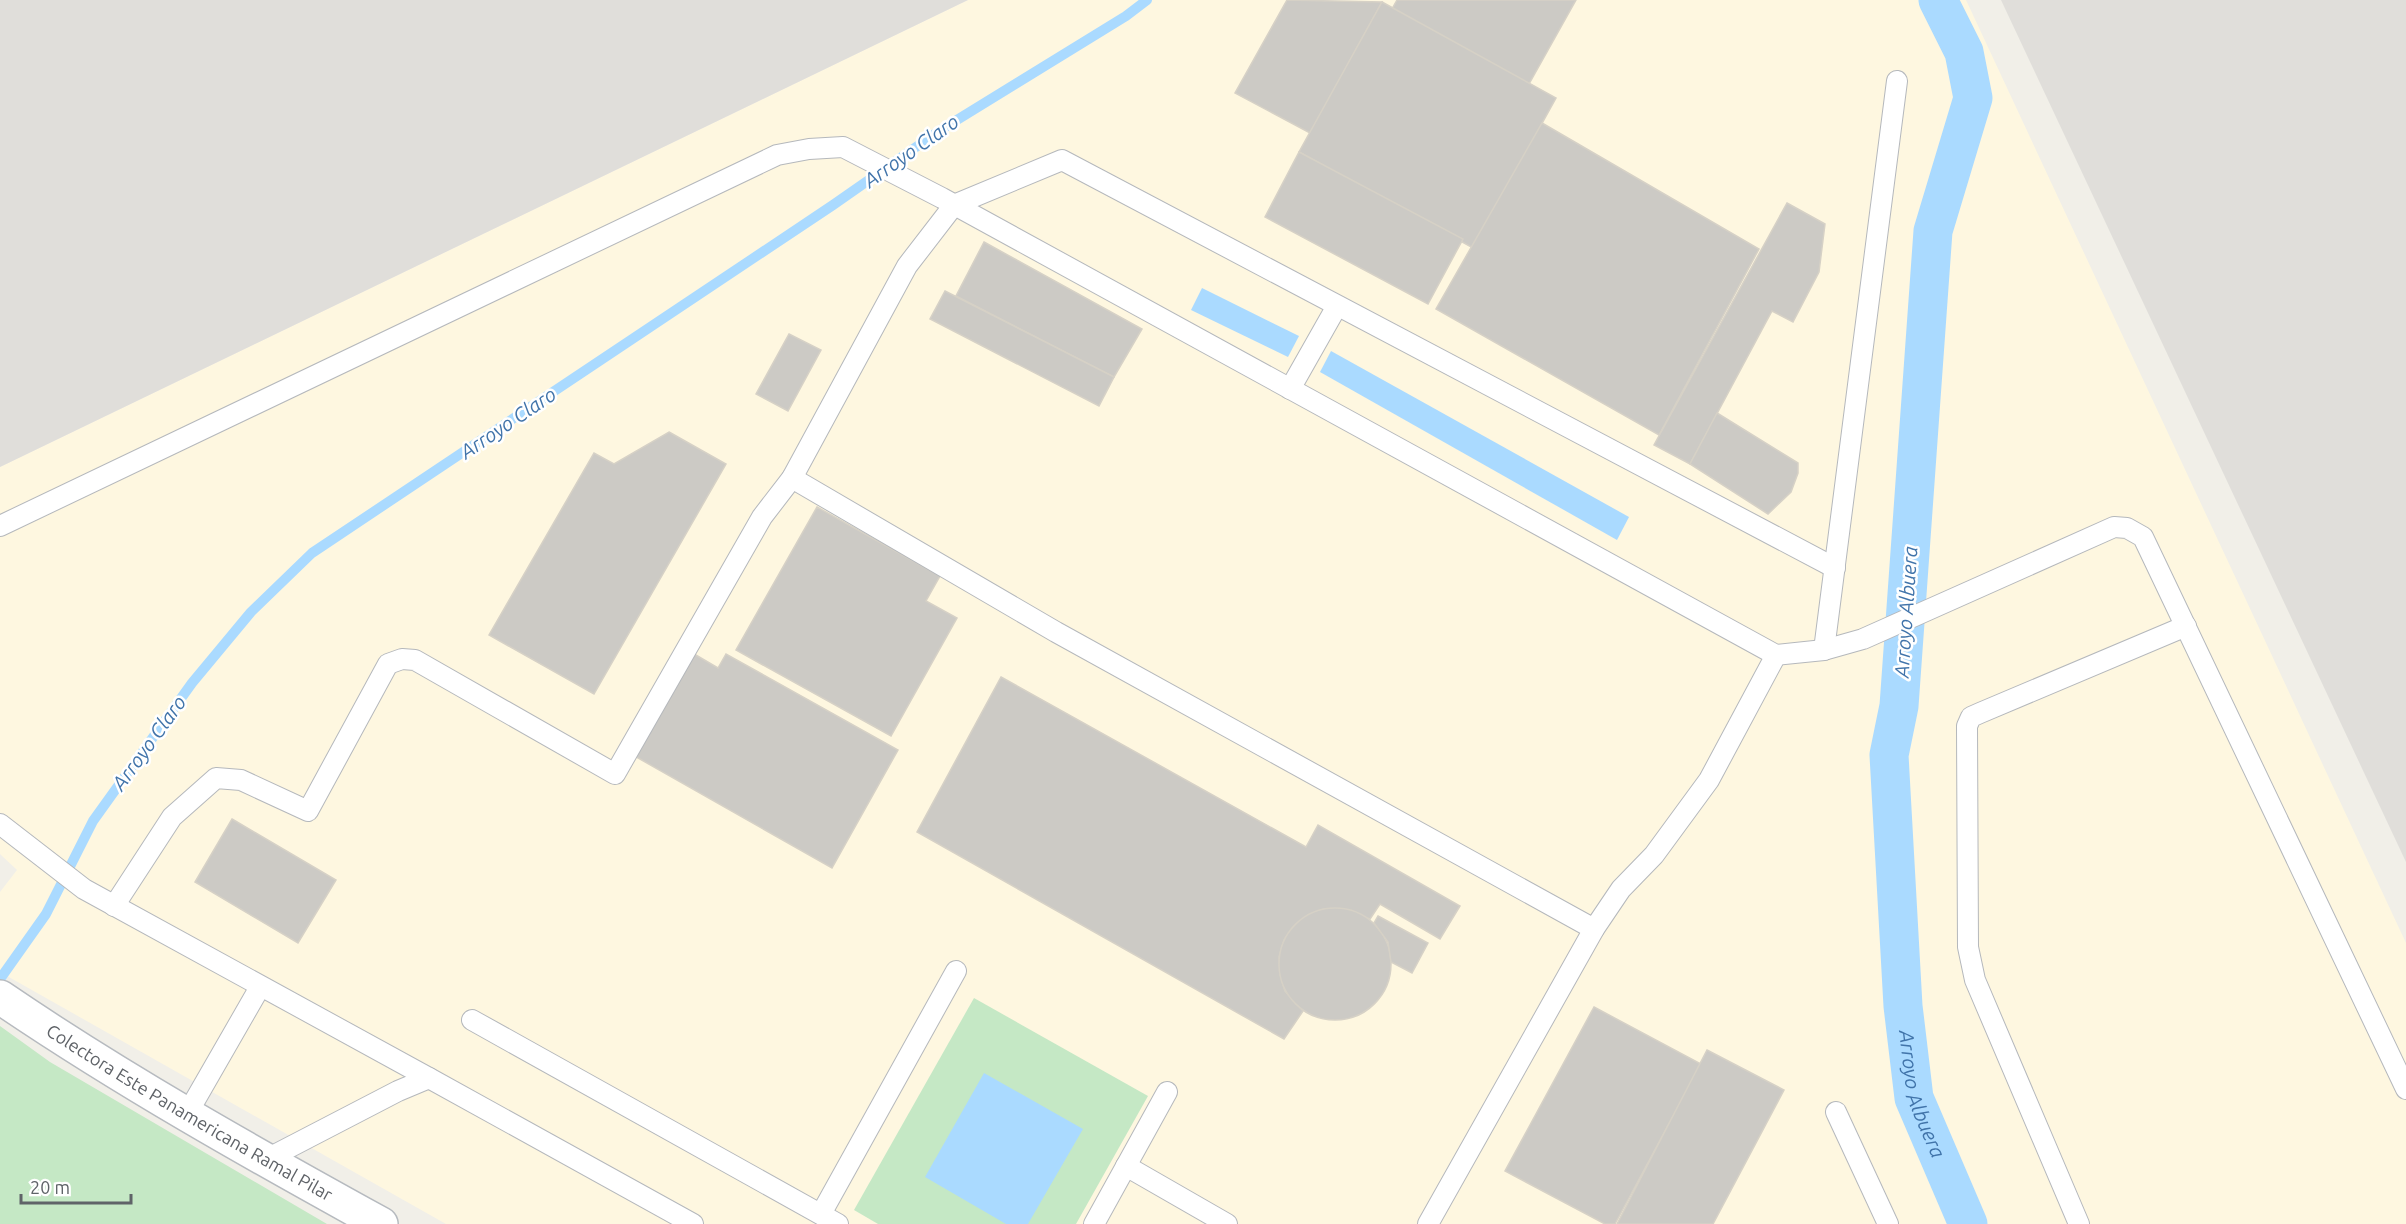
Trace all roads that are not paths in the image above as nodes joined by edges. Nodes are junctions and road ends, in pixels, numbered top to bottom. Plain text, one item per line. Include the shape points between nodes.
1 (1897, 81) dead end
2 (948, 202) junction
3 (1337, 306) junction
4 (1290, 388) junction
5 (792, 478) junction
6 (0, 526) edge
7 (1835, 568) junction
8 (2186, 626) junction
9 (1824, 650) junction
10 (1776, 655) junction
11 (0, 824) edge
12 (114, 906) junction
13 (1594, 929) junction
14 (956, 971) dead end
15 (260, 987) junction
16 (0, 997) edge
17 (472, 1020) dead end
18 (429, 1078) junction
19 (2406, 1089) edge
20 (1167, 1092) dead end
21 (1836, 1112) dead end
22 (187, 1114) junction
23 (265, 1160) junction
24 (1126, 1166) junction
25 (821, 1214) junction
26 (381, 1224) edge
27 (693, 1224) edge
28 (838, 1224) edge
29 (1094, 1224) edge
30 (1227, 1224) edge
31 (1428, 1224) edge
32 (1888, 1224) edge
33 (2079, 1224) edge

1 - 7 lane
2 - 3 lane via 1062,160
2 - 4 lane
2 - 5 lane via 907,266
2 - 6 lane via 843,147 777,155
3 - 4 lane
3 - 7 lane
4 - 10 lane
5 - 12 lane via 762,518 615,774 415,660 402,659 388,664 308,812 241,780 216,778 172,817
5 - 13 lane via 1056,632
7 - 9 lane
8 - 9 lane via 2143,537 2127,528 2114,527 1863,639
8 - 19 lane
8 - 33 lane via 1971,717 1967,726 1968,947 1975,980
9 - 10 lane
10 - 13 lane via 1709,780 1654,855 1621,889
11 - 12 lane via 84,889
12 - 15 lane
13 - 31 lane
14 - 25 lane
15 - 18 lane
15 - 22 lane
16 - 22 street, Colectora Este Panamericana Ramal Pilar
17 - 25 lane
18 - 23 lane
18 - 27 lane
20 - 24 lane
21 - 32 lane
22 - 23 street, Colectora Este Panamericana Ramal Pilar
23 - 26 street, Colectora Este Panamericana Ramal Pilar
24 - 29 lane
24 - 30 lane
25 - 28 lane

